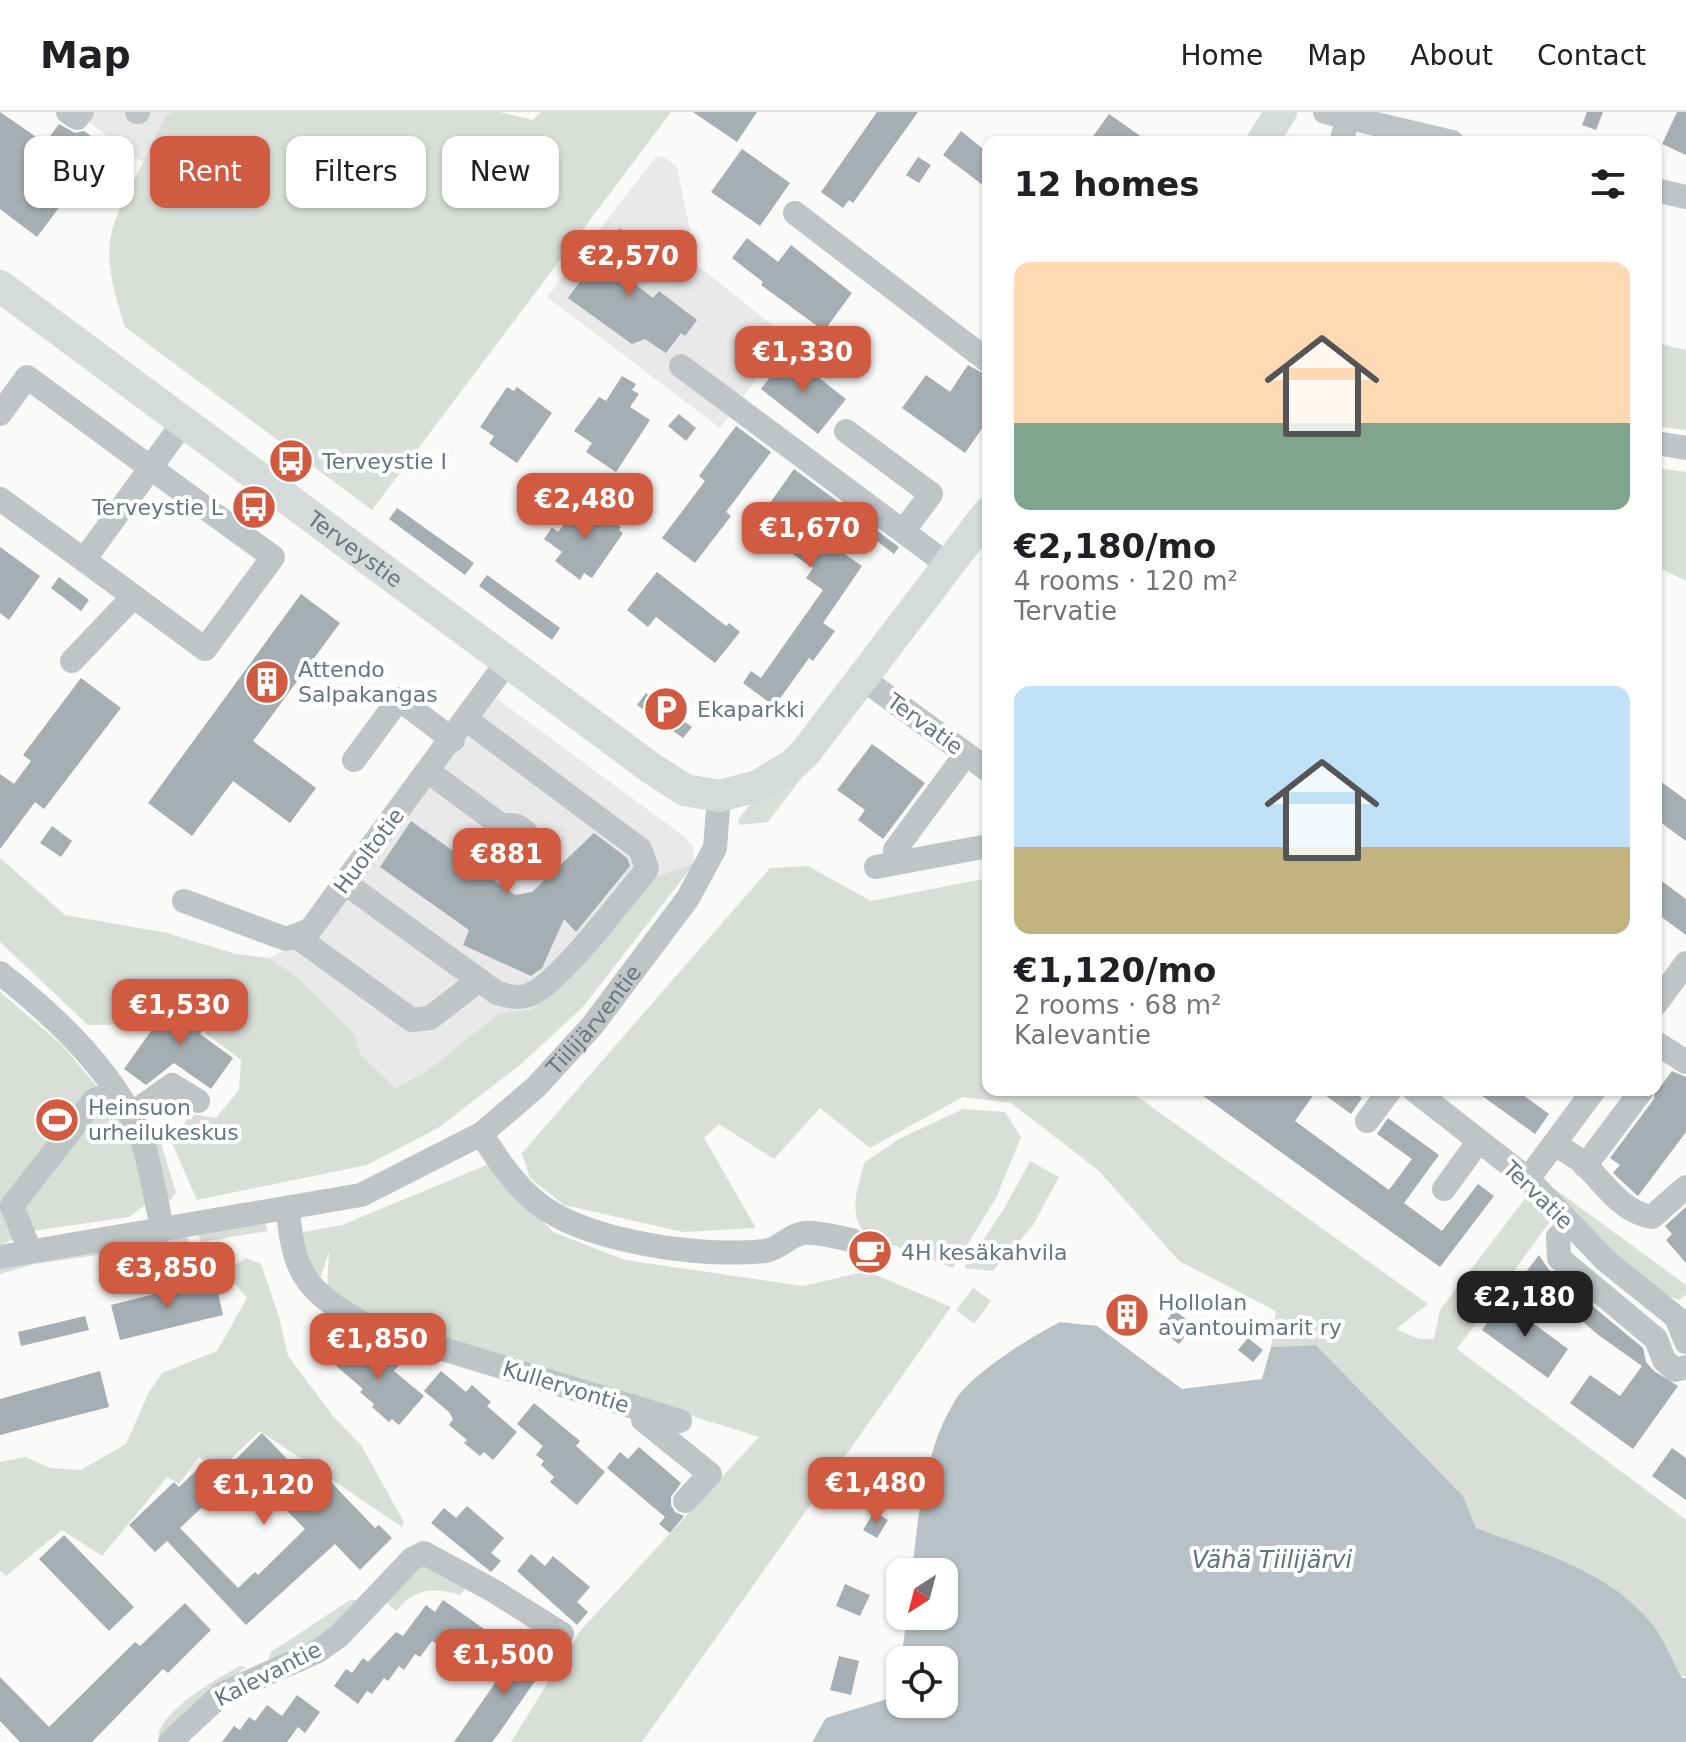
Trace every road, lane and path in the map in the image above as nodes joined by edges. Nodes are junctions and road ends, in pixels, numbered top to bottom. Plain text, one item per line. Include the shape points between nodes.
1 (68, 112) edge
2 (82, 112) edge
3 (1281, 112) edge
4 (1336, 115) edge
5 (1388, 127) edge
6 (1266, 136) edge
7 (1340, 136) edge
8 (1426, 136) edge
9 (1662, 191) edge
10 (1686, 197) edge
11 (795, 213) dead end
12 (0, 286) edge
13 (982, 356) edge
14 (681, 366) dead end
15 (0, 414) edge
16 (183, 423) junction
17 (846, 431) dead end
18 (1662, 444) edge
19 (1686, 448) edge
20 (151, 468) junction
21 (0, 499) edge
22 (982, 521) edge
23 (904, 530) junction
24 (84, 560) junction
25 (948, 565) junction
26 (133, 597) junction
27 (72, 661) dead end
28 (507, 662) junction
29 (862, 678) junction
30 (460, 730) junction
31 (966, 754) junction
32 (354, 760) dead end
33 (982, 766) edge
34 (429, 772) junction
35 (719, 796) junction
36 (502, 826) dead end
37 (982, 847) edge
38 (895, 850) dead end
39 (876, 867) dead end
40 (345, 883) junction
41 (184, 901) dead end
42 (297, 937) junction
43 (1686, 963) edge
44 (0, 973) edge
45 (479, 980) junction
46 (1662, 996) edge
47 (1662, 1047) edge
48 (1686, 1062) edge
49 (116, 1092) junction
50 (1386, 1096) edge
51 (1421, 1096) edge
52 (1590, 1096) edge
53 (1638, 1096) edge
54 (198, 1101) dead end
55 (130, 1115) junction
56 (1367, 1121) dead end
57 (481, 1134) junction
58 (1478, 1142) junction
59 (1554, 1144) junction
60 (1585, 1166) junction
61 (1528, 1179) junction
62 (1686, 1187) edge
63 (1444, 1189) dead end
64 (288, 1211) junction
65 (1570, 1225) junction
66 (163, 1230) junction
67 (852, 1240) dead end
68 (30, 1251) junction
69 (0, 1257) edge
70 (1634, 1285) junction
71 (1618, 1308) junction
72 (1681, 1314) edge
73 (1686, 1342) edge
74 (1686, 1367) edge
75 (643, 1420) dead end
76 (680, 1421) dead end
77 (685, 1501) dead end
78 (562, 1634) dead end
79 (170, 1742) edge

1 - 2 street via 77,118
3 - 6 main road
4 - 5 street
4 - 7 street
5 - 8 street
9 - 10 street
11 - 13 street
12 - 16 main road, Terveystie
14 - 23 street
15 - 20 street via 27,377
16 - 20 street
16 - 28 main road, Terveystie
17 - 23 street via 931,494
18 - 19 street
20 - 24 street
20 - 26 street via 273,557 205,649
21 - 24 street
22 - 25 main road
23 - 25 street
24 - 26 street
25 - 29 main road
26 - 27 street
28 - 30 street, Huoltotie
28 - 35 main road, Terveystie via 685,790
29 - 31 street, Tervatie
29 - 35 main road via 792,765 758,786
30 - 32 street via 399,699
30 - 34 street, Huoltotie
30 - 45 street via 640,849 647,868 550,982 515,998
31 - 33 street, Tervatie
31 - 38 street
34 - 36 street
34 - 40 street, Huoltotie
35 - 57 street, Tiilijärventie via 715,848 688,898 592,1026 536,1087
37 - 39 street
40 - 42 street, Huoltotie via 310,930
40 - 45 street
41 - 42 street via 273,935
42 - 45 street via 412,1020 430,1018
43 - 46 street
44 - 49 street
47 - 48 street
49 - 55 street
49 - 68 street via 94,1100 12,1206
50 - 56 street
51 - 58 street, Tervatie
52 - 59 street
53 - 60 street
54 - 55 street via 172,1085
55 - 66 street
57 - 64 street, Tiilijärventie via 361,1195
57 - 67 street via 537,1203 571,1225 603,1236 725,1251 768,1251 803,1233
58 - 61 street, Tervatie
58 - 63 street
59 - 60 street
59 - 61 street
60 - 62 street via 1638,1215 1652,1217
61 - 65 street, Tervatie
64 - 66 street, Tiilijärventie
64 - 76 street, Kullervontie via 303,1279 323,1299 367,1326
65 - 70 street, Tervatie
65 - 71 street via 1558,1237 1559,1258
66 - 68 street, Tiilijärventie
68 - 69 street, Tiilijärventie
70 - 71 street
70 - 72 street, Tervatie
71 - 74 street via 1656,1339 1664,1360 1675,1370
72 - 73 street, Tervatie
75 - 77 street via 717,1466
78 - 79 street, Kalevantie via 424,1553 412,1559 339,1636 318,1651 222,1694

